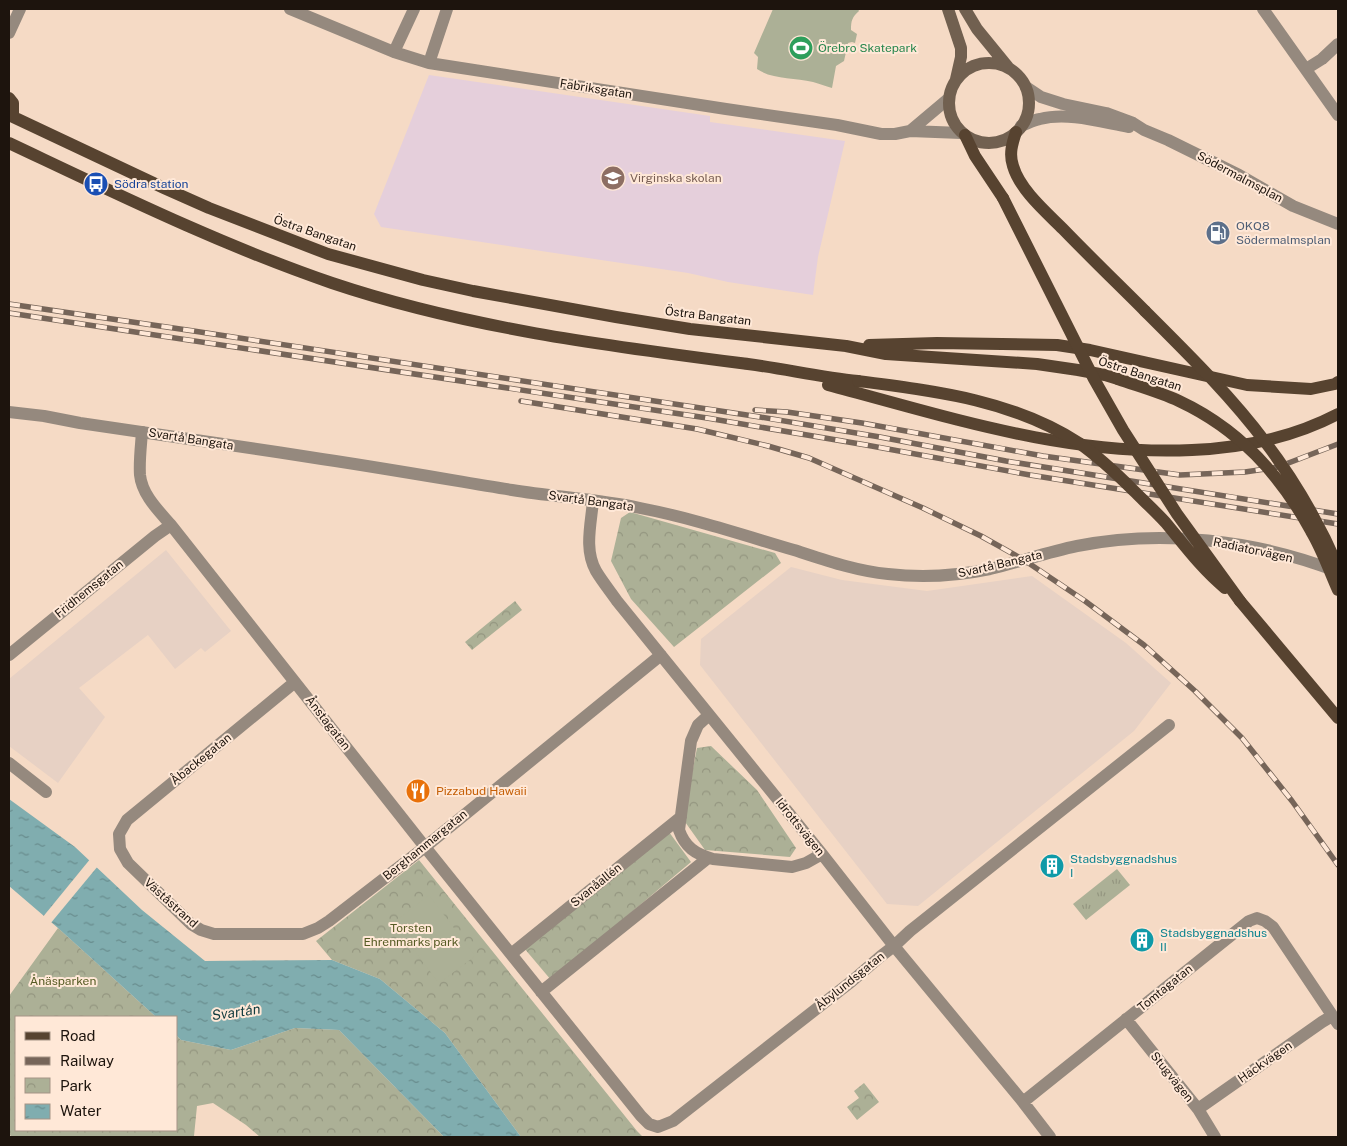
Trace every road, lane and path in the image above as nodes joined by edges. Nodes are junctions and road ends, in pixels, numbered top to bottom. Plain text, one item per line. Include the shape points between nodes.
1 (20, 9) edge
2 (290, 9) edge
3 (414, 9) edge
4 (447, 9) edge
5 (948, 9) edge
6 (965, 9) edge
7 (1263, 9) edge
8 (9, 33) edge
9 (1338, 44) edge
10 (394, 52) junction
11 (429, 63) junction
12 (1009, 68) junction
13 (1306, 69) junction
14 (956, 79) junction
15 (1026, 87) junction
16 (9, 98) edge
17 (948, 99) junction
18 (1078, 112) junction
19 (1338, 115) edge
20 (11, 116) edge
21 (1019, 129) junction
22 (910, 131) junction
23 (963, 134) junction
24 (9, 143) edge
25 (1338, 223) edge
26 (846, 346) junction
27 (756, 365) junction
28 (1338, 382) edge
29 (9, 412) edge
30 (1338, 414) edge
31 (142, 432) junction
32 (593, 501) junction
33 (171, 525) junction
34 (1166, 538) joint
35 (1338, 567) edge
36 (1338, 572) edge
37 (1338, 590) edge
38 (1240, 601) junction
39 (9, 655) edge
40 (661, 655) junction
41 (295, 682) junction
42 (1335, 714) edge
43 (709, 715) junction
44 (1169, 726) dead end
45 (9, 763) edge
46 (46, 792) dead end
47 (681, 817) junction
48 (119, 844) joint
49 (425, 847) junction
50 (822, 854) junction
51 (708, 858) junction
52 (302, 934) joint
53 (894, 946) junction
54 (511, 954) junction
55 (541, 992) junction
56 (550, 1002) joint
57 (1126, 1019) junction
58 (1335, 1020) edge
59 (1023, 1102) junction
60 (1198, 1109) junction
61 (1050, 1137) edge
62 (1215, 1137) edge

1 - 8 street
2 - 10 street, Fabriksgatan
3 - 10 street
4 - 11 street
5 - 14 main road via 962,48
6 - 12 main road
7 - 13 street
9 - 13 street
10 - 11 street, Fabriksgatan
11 - 22 street, Fabriksgatan via 837,124 881,134
12 - 14 main road via 994,63 978,64
12 - 15 main road
13 - 19 street
14 - 17 main road
15 - 18 street, Södermalmsplan via 1041,97
15 - 21 main road via 1028,112
16 - 20 main road via 13,103
17 - 22 street
17 - 23 main road via 951,118
18 - 21 street, Södermalmsplan via 1038,119
18 - 25 street, Södermalmsplan via 1168,140 1293,206
20 - 26 main road, Östra Bangatan via 209,208 328,254 376,268 473,291 616,317 690,329
21 - 23 main road via 1004,140 988,143
21 - 35 main road, bridge via 1011,157 1022,184 1211,378 1265,442 1301,494
22 - 23 street, Fabriksgatan
23 - 38 main road, bridge via 1003,198 1123,430 1177,514
24 - 27 main road via 218,239 394,302 544,334
26 - 28 main road via 937,343 1057,345 1247,385 1311,390
26 - 37 main road, Östra Bangatan, bridge via 886,354 1037,364 1078,370 1105,375 1179,401 1234,436 1270,469 1312,532
27 - 30 main road via 989,428 1105,448 1174,451 1255,444 1274,440
27 - 38 main road, bridge via 964,397 1020,413 1052,428 1105,464 1165,523 1210,575
29 - 31 street, Svartå Bangata
31 - 32 street, Svartå Bangata
31 - 33 street, Ånstagatan via 140,476 143,488
32 - 34 street, Svartå Bangata via 695,520 855,569 888,574 954,575 1079,546
32 - 40 street, Idrottsvägen via 588,542 596,570
33 - 39 street, Fridhemsgatan
33 - 41 street, Ånstagatan
34 - 36 street, Radiatorvägen via 1237,545
38 - 42 main road
40 - 43 street, Idrottsvägen
40 - 49 street, Berghammargatan
41 - 48 street, Åbackegatan via 127,820 119,834
41 - 49 street, Ånstagatan
43 - 47 street via 698,725 691,741
43 - 50 street, Idrottsvägen
44 - 53 street, Åbylundsgatan
45 - 46 street
47 - 51 street via 683,840 700,856
47 - 54 street, Svanåallén
48 - 52 street, Väståstrand via 128,863 201,930 214,934
49 - 52 street, Berghammargatan via 329,921
49 - 54 street, Ånstagatan
50 - 51 street via 806,864 792,867
50 - 53 street, Idrottsvägen
51 - 55 street
53 - 56 street, Åbylundsgatan via 673,1121 658,1127 641,1116
53 - 59 street, Idrottsvägen
54 - 55 street, Ånstagatan
55 - 56 street, Ånstagatan
57 - 58 street, Tomtagatan via 1249,921 1257,918 1273,927
57 - 59 street, Tomtagatan
57 - 60 street, Stugvägen
58 - 60 street, Häckvägen via 1282,1049
59 - 61 street, Idrottsvägen
60 - 62 street, Stugvägen

